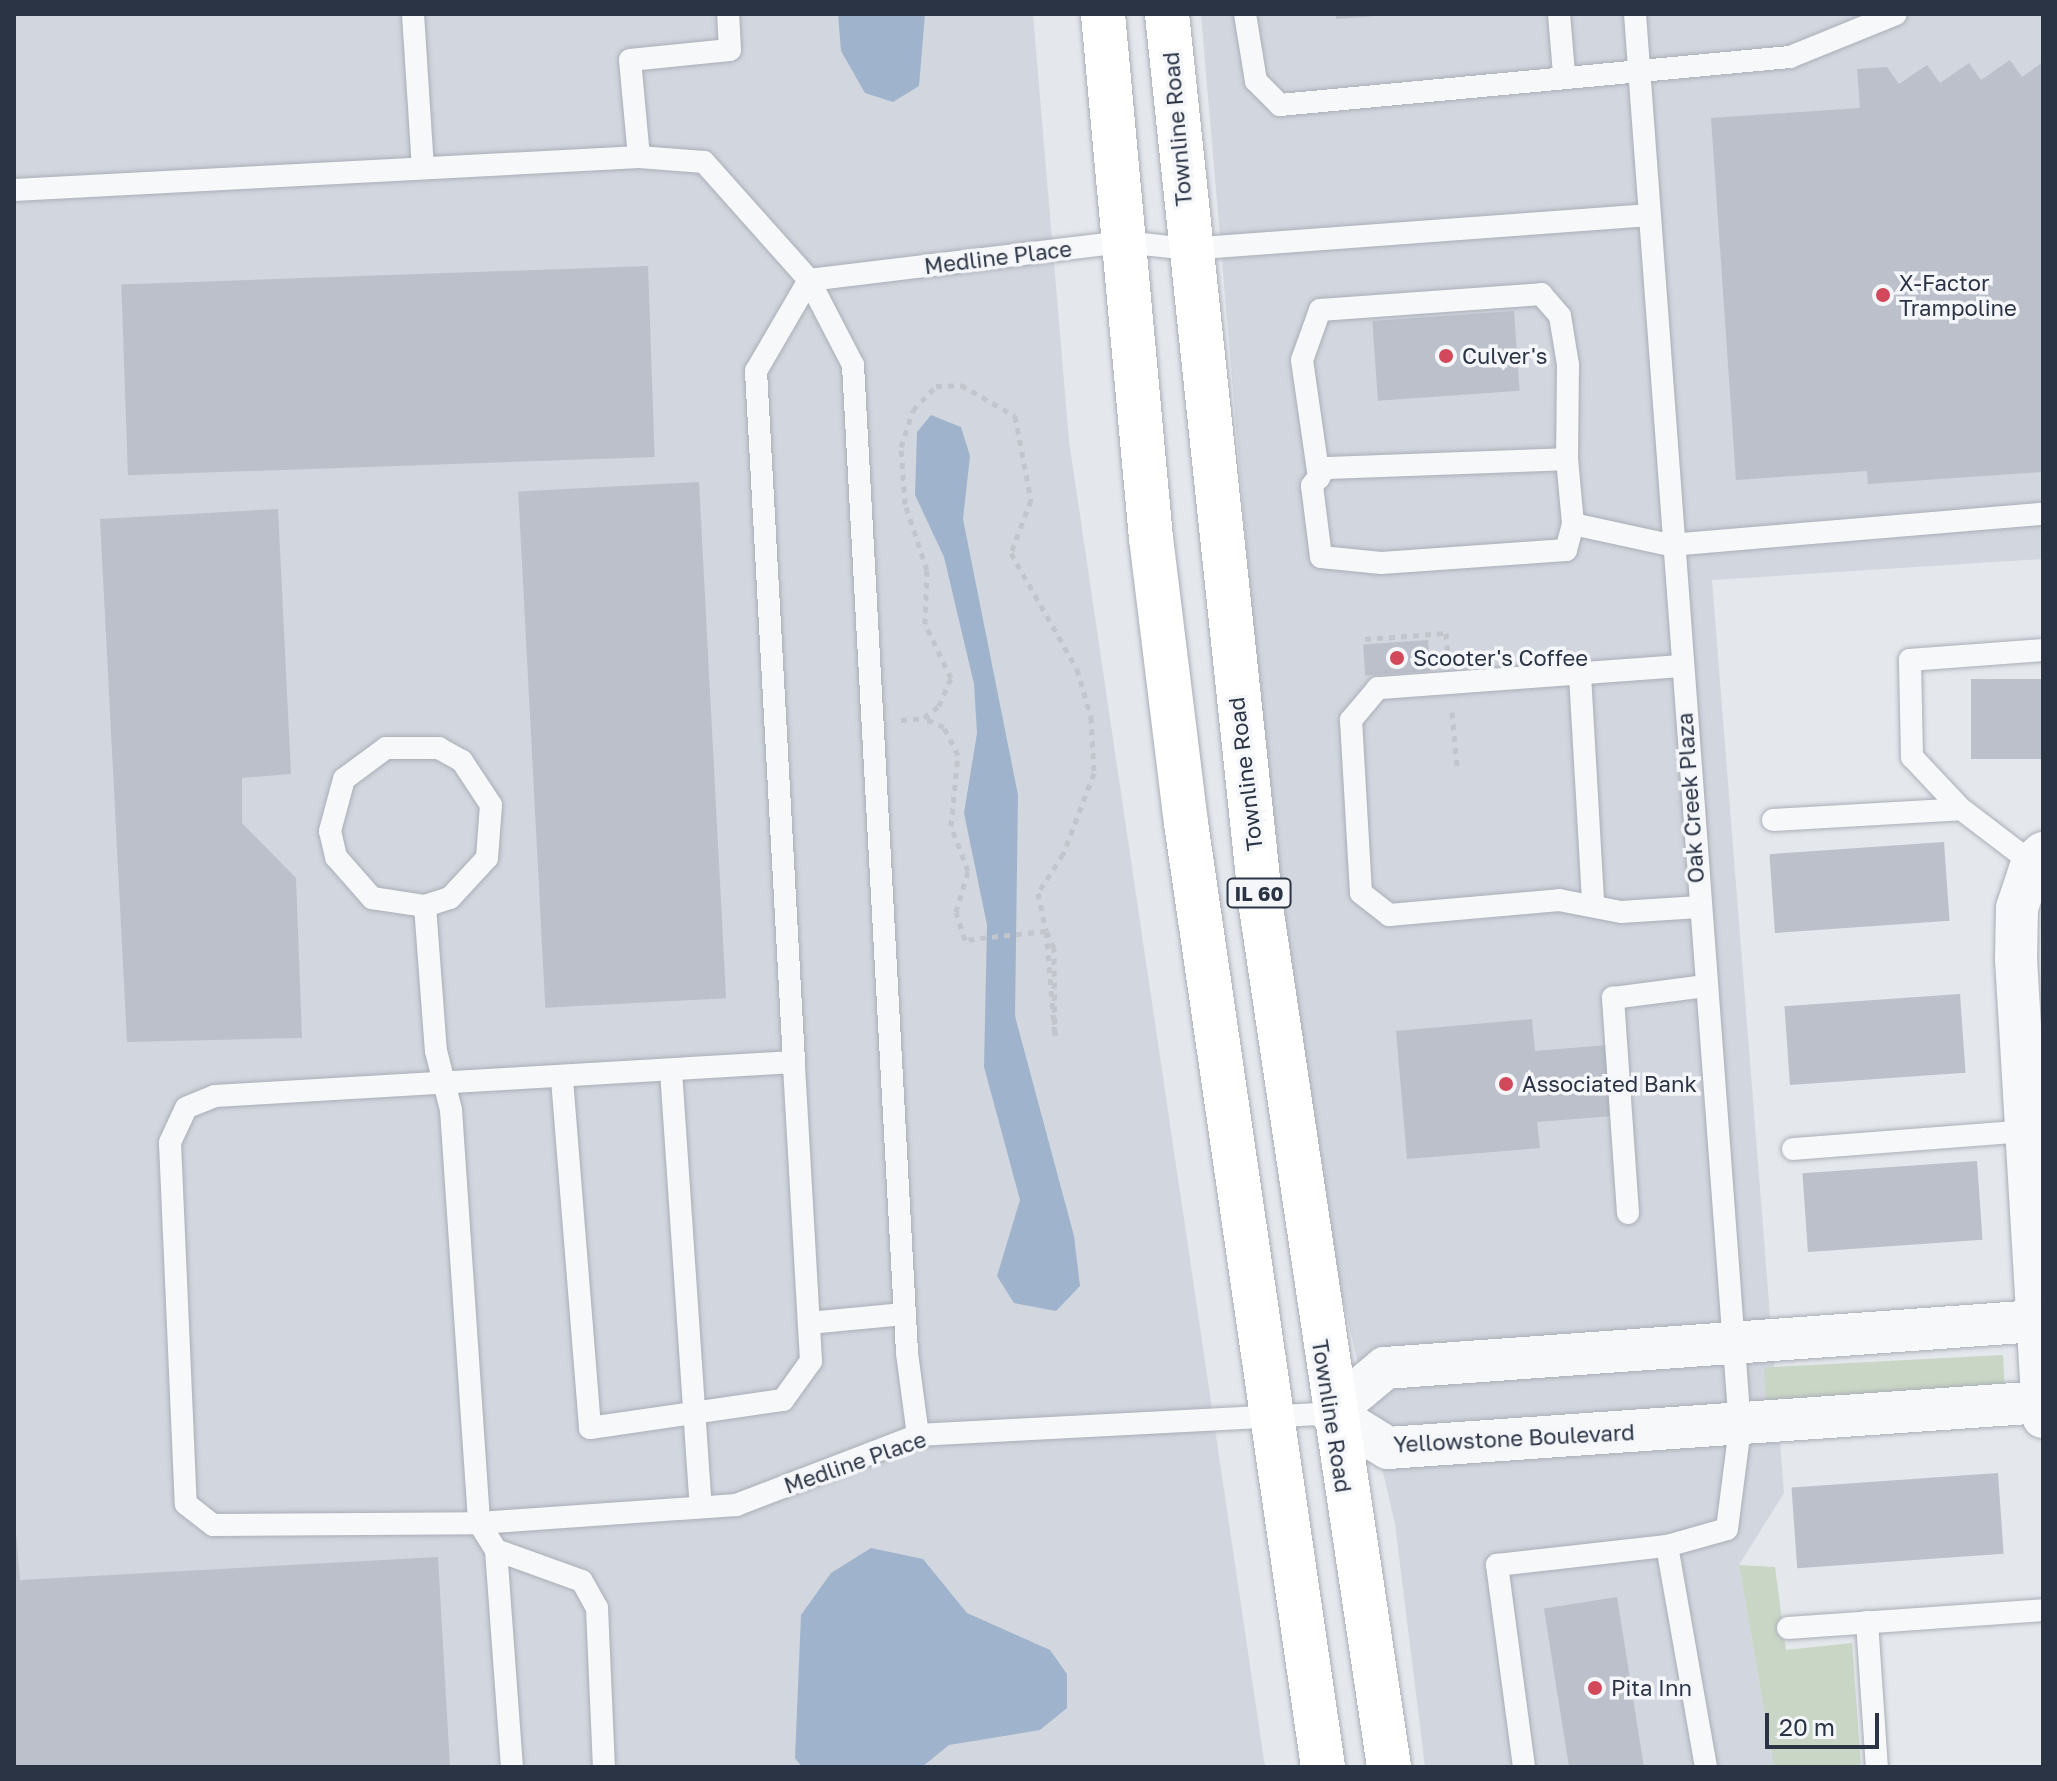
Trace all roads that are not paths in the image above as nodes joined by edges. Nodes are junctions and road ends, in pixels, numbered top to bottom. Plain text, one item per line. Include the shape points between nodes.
1 (413, 14) edge
2 (728, 14) edge
3 (1103, 14) edge
4 (1167, 14) edge
5 (1245, 14) edge
6 (1559, 14) edge
7 (1635, 14) edge
8 (1896, 14) edge
9 (1638, 66) junction
10 (1564, 74) junction
11 (639, 157) junction
12 (423, 167) junction
13 (14, 190) edge
14 (1646, 215) junction
15 (1124, 242) junction
16 (1188, 249) junction
17 (809, 280) junction
18 (1567, 459) junction
19 (1319, 478) junction
20 (2043, 514) edge
21 (1573, 524) junction
22 (1670, 545) junction
23 (2043, 650) edge
24 (1680, 666) junction
25 (1580, 675) junction
26 (1961, 809) junction
27 (1773, 820) dead end
28 (2038, 858) edge
29 (1593, 903) junction
30 (425, 906) junction
31 (1699, 907) junction
32 (1706, 986) junction
33 (2032, 1039) edge
34 (794, 1062) junction
35 (671, 1071) junction
36 (562, 1079) junction
37 (444, 1087) junction
38 (2027, 1131) junction
39 (1793, 1149) dead end
40 (1628, 1213) dead end
41 (2038, 1217) edge
42 (904, 1314) junction
43 (2036, 1321) junction
44 (809, 1323) junction
45 (1734, 1340) junction
46 (2042, 1402) edge
47 (1270, 1411) junction
48 (1331, 1413) junction
49 (2043, 1417) edge
50 (694, 1418) junction
51 (1740, 1427) junction
52 (918, 1435) junction
53 (701, 1507) junction
54 (479, 1523) junction
55 (1667, 1546) junction
56 (496, 1550) junction
57 (2043, 1610) edge
58 (1867, 1622) junction
59 (1788, 1628) dead end
60 (512, 1767) edge
61 (604, 1767) edge
62 (1323, 1767) edge
63 (1389, 1767) edge
64 (1524, 1767) edge
65 (1706, 1767) edge
66 (1877, 1767) edge

1 - 12 lane
2 - 11 lane via 730,50 630,60
3 - 15 main road, IL 60
4 - 16 main road, Townline Road / IL 60
5 - 10 lane via 1256,81 1280,105
6 - 10 lane
7 - 9 lane, Oak Creek Plaza
8 - 9 lane via 1790,57
9 - 10 lane
9 - 14 lane, Oak Creek Plaza
11 - 12 lane
11 - 17 lane via 704,162
12 - 13 lane
14 - 16 lane, Medline Place
14 - 22 lane, Oak Creek Plaza
15 - 16 lane, Medline Place
15 - 17 lane, Medline Place
15 - 47 main road, IL 60 via 1182,791
16 - 48 main road, Townline Road / IL 60 via 1259,892
17 - 34 lane via 756,371
17 - 42 lane via 853,365
18 - 19 lane via 1325,468
18 - 19 lane via 1568,365 1560,316 1541,294 1320,310 1302,360
18 - 21 lane
19 - 21 lane via 1312,486 1321,557 1381,563 1566,550
20 - 22 lane
21 - 22 lane
22 - 24 lane, Oak Creek Plaza
23 - 26 lane via 1910,660 1912,757
24 - 25 lane
24 - 31 lane, Oak Creek Plaza
25 - 29 lane
25 - 29 lane via 1378,688 1351,720 1355,799 1361,893 1389,915
26 - 27 lane
26 - 28 lane
28 - 33 street via 2017,908
29 - 31 lane via 1621,912
30 - 30 lane via 450,898 487,858 491,805 480,780 439,748 386,748 344,779 333,804 336,857 372,898
30 - 37 lane
31 - 32 lane, Oak Creek Plaza
32 - 40 lane via 1613,998
32 - 45 lane, Oak Creek Plaza
33 - 38 street
34 - 35 lane
34 - 44 lane
35 - 36 lane
35 - 50 lane
36 - 37 lane
36 - 50 lane via 590,1428
37 - 54 lane
37 - 54 lane, Medline Place via 215,1096 173,1123 186,1504 213,1525
38 - 39 lane
38 - 41 street
41 - 43 street
42 - 44 lane
42 - 52 lane
43 - 45 street
43 - 46 street
44 - 50 lane via 811,1361 783,1400
45 - 48 street via 1385,1368
45 - 51 lane, Oak Creek Plaza
46 - 49 street
46 - 51 street, Yellowstone Boulevard
47 - 48 lane, Medline Place
47 - 52 lane, Medline Place
47 - 62 main road, IL 60
48 - 51 street, Yellowstone Boulevard via 1388,1448
48 - 63 main road, Townline Road / IL 60
50 - 53 lane
51 - 55 lane, Oak Creek Plaza via 1727,1529
52 - 53 lane, Medline Place via 736,1505
53 - 54 lane, Medline Place
54 - 56 lane
55 - 64 lane via 1497,1565
55 - 65 lane
56 - 60 lane
56 - 61 lane via 582,1581 597,1608
57 - 58 lane
58 - 59 lane
58 - 66 lane

